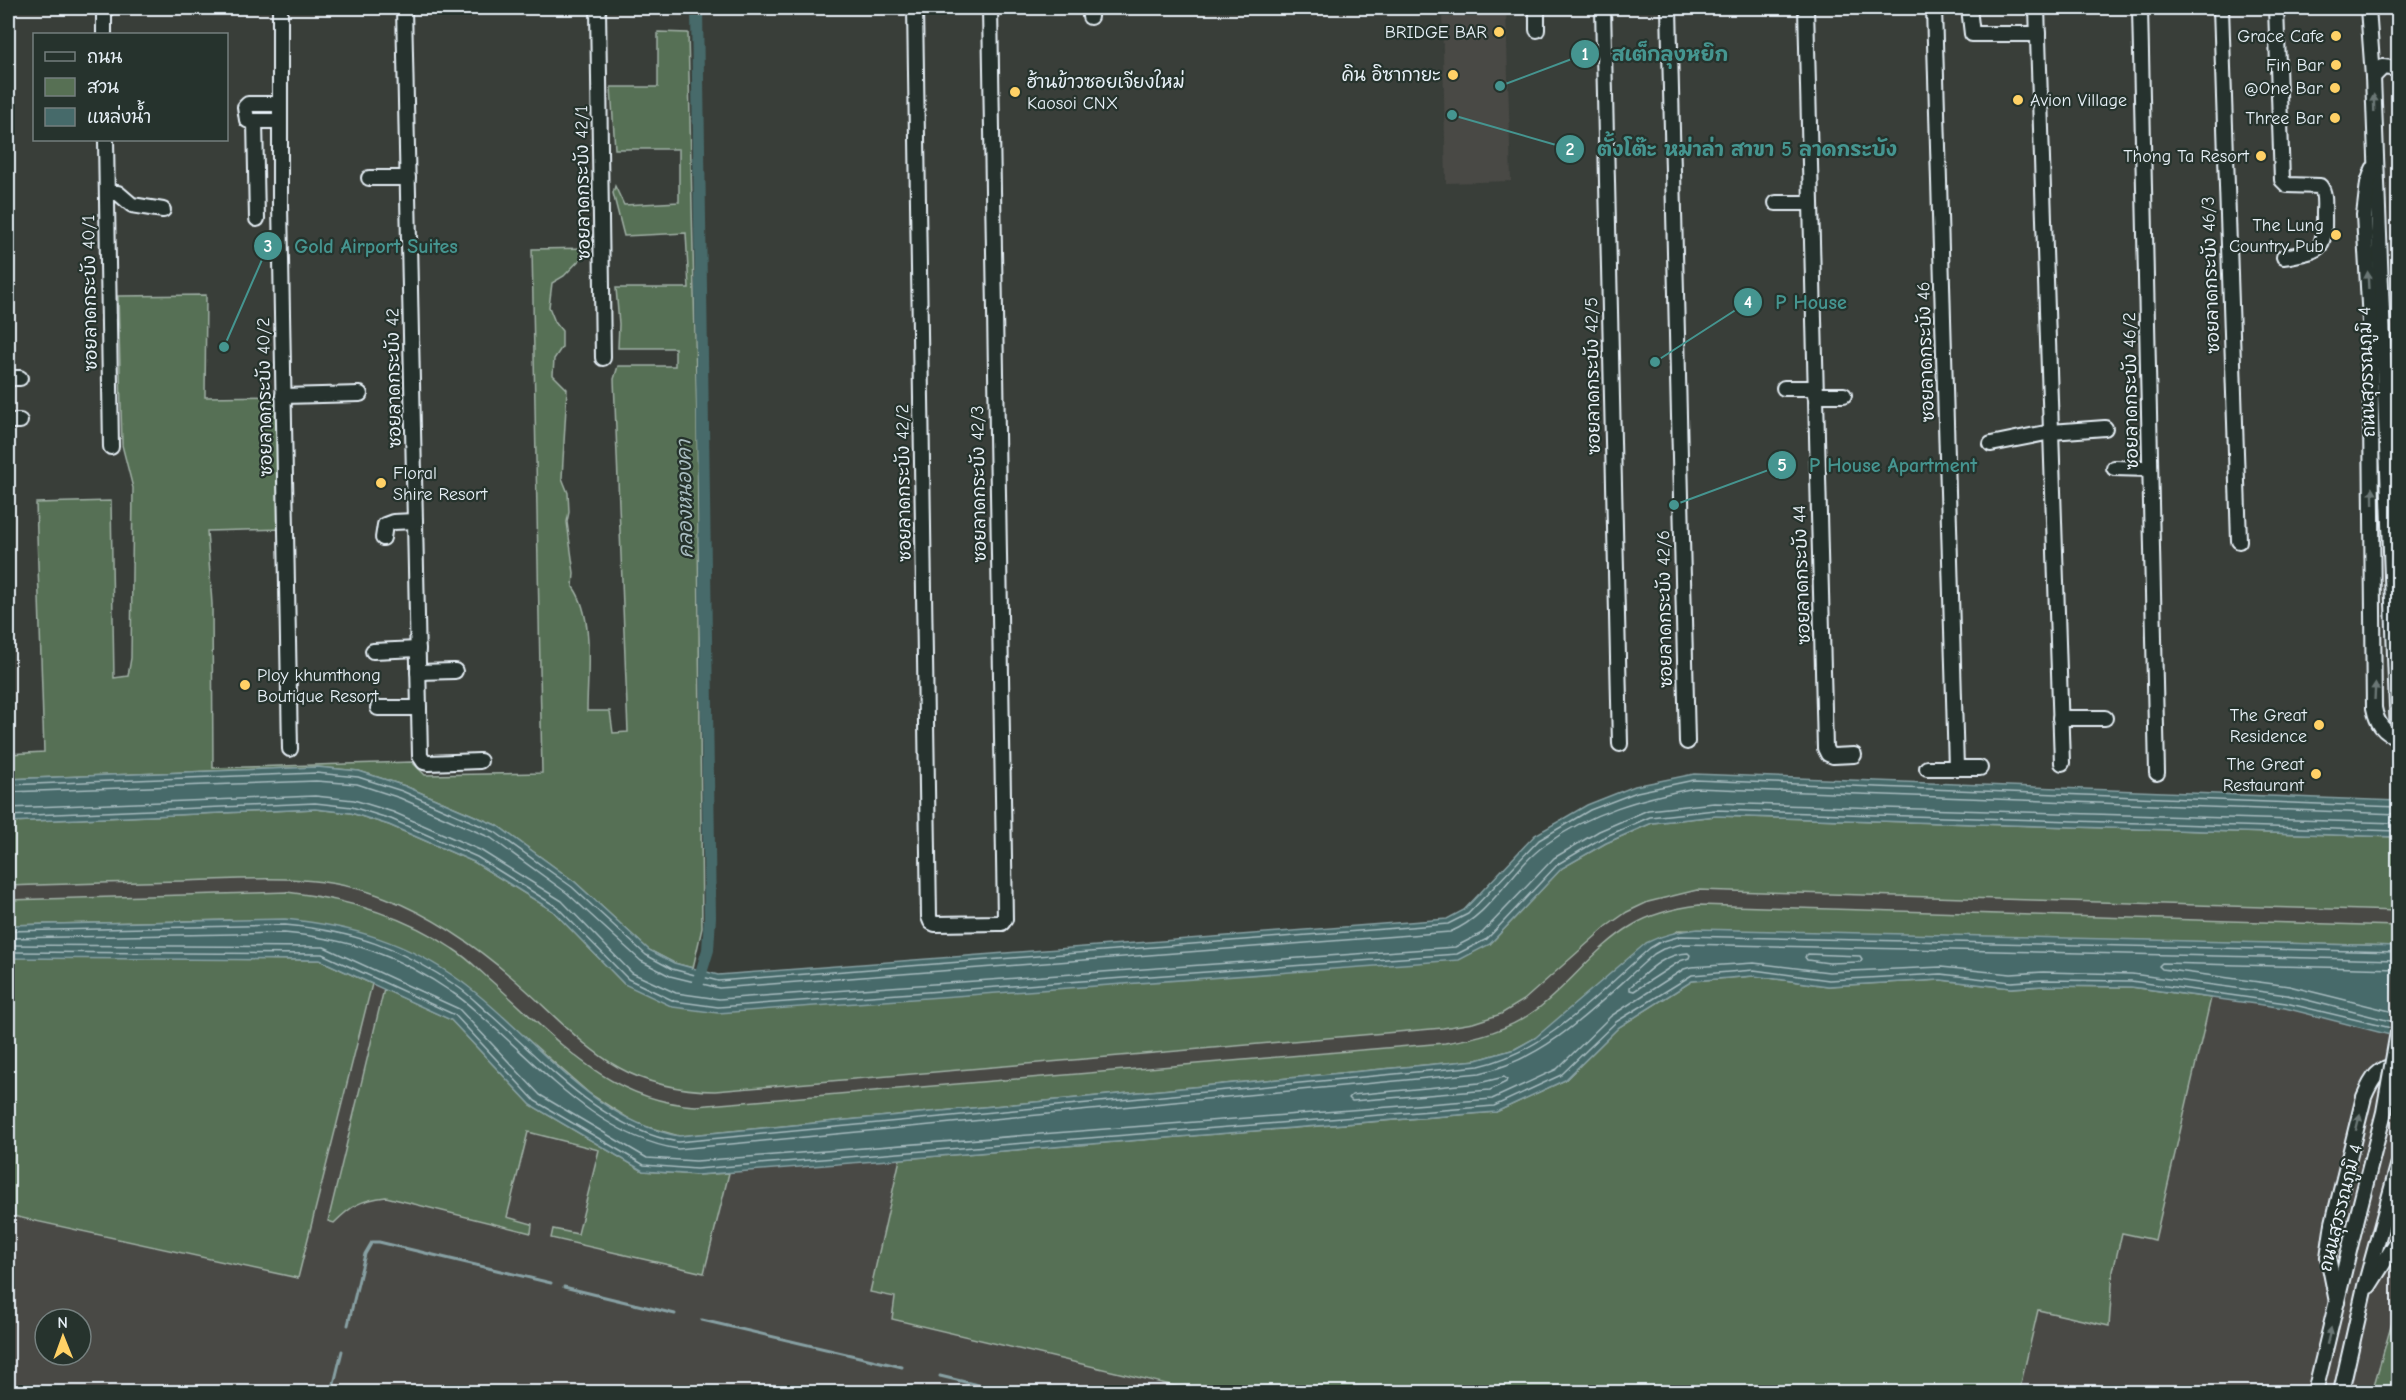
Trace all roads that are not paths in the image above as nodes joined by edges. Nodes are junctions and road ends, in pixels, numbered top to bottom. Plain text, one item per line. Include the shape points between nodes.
1 (104, 8) edge
2 (280, 8) edge
3 (404, 8) edge
4 (598, 8) edge
5 (915, 8) edge
6 (990, 8) edge
7 (1537, 8) edge
8 (1603, 8) edge
9 (1669, 8) edge
10 (1806, 8) edge
11 (1934, 8) edge
12 (1969, 8) edge
13 (2037, 8) edge
14 (2140, 8) edge
15 (2221, 8) edge
16 (2277, 8) edge
17 (2368, 8) edge
18 (1537, 30) dead end
19 (104, 33) edge
20 (2038, 34) junction
21 (2398, 69) edge
22 (2373, 77) junction
23 (279, 104) junction
24 (255, 121) junction
25 (279, 121) junction
26 (105, 141) edge
27 (2376, 162) junction
28 (369, 178) dead end
29 (408, 178) junction
30 (107, 193) junction
31 (1776, 203) dead end
32 (1809, 203) junction
33 (163, 210) dead end
34 (257, 219) dead end
35 (2284, 257) dead end
36 (603, 358) dead end
37 (1784, 388) dead end
38 (1815, 392) junction
39 (360, 394) dead end
40 (1844, 395) dead end
41 (283, 396) junction
42 (2105, 428) dead end
43 (2051, 432) junction
44 (1991, 444) dead end
45 (111, 447) dead end
46 (2114, 468) dead end
47 (2150, 469) junction
48 (415, 521) junction
49 (383, 538) dead end
50 (2238, 541) dead end
51 (418, 650) junction
52 (373, 651) dead end
53 (455, 670) dead end
54 (418, 672) junction
55 (378, 708) dead end
56 (419, 708) junction
57 (2060, 718) junction
58 (2106, 718) dead end
59 (2398, 736) edge
60 (1687, 742) dead end
61 (1620, 744) dead end
62 (290, 749) dead end
63 (1854, 755) dead end
64 (480, 761) dead end
65 (2062, 763) dead end
66 (1927, 768) dead end
67 (1956, 768) junction
68 (1980, 768) dead end
69 (2157, 773) dead end
70 (966, 923) joint
71 (2398, 1032) edge
72 (2398, 1064) edge
73 (2398, 1166) edge
74 (2398, 1240) edge
75 (2364, 1294) junction
76 (2337, 1302) junction
77 (2315, 1392) edge
78 (2341, 1392) edge

1 - 19 street
2 - 23 street, ซอยลาดกระบัง 40/2
3 - 29 street, ซอยลาดกระบัง 42
4 - 36 street, ซอยลาดกระบัง 42/1
5 - 70 street, ซอยลาดกระบัง 42/2 via 929,917 935,924
6 - 70 street, ซอยลาดกระบัง 42/3 via 1005,919 1002,923
7 - 18 street
8 - 61 street, ซอยลาดกระบัง 42/5
9 - 60 street, ซอยลาดกระบัง 42/6
10 - 32 street, ซอยลาดกระบัง 44
11 - 67 street, ซอยลาดกระบัง 46
12 - 20 street via 1972,34
13 - 20 street
14 - 47 street, ซอยลาดกระบัง 46/2
15 - 50 street, ซอยลาดกระบัง 46/3
16 - 35 street via 2282,180 2287,185 2320,186 2324,193 2322,245 2310,252
17 - 22 street, ถนนสุวรรณภูมิ 4
20 - 43 street
21 - 22 street via 2383,67
27 -> 22 street, ถนนสุวรรณภูมิ 4
23 - 24 street via 246,105 247,120
23 - 25 street, ซอยลาดกระบัง 40/2
24 - 25 street
24 - 34 street
25 - 41 street, ซอยลาดกระบัง 40/2
26 - 30 street, ซอยลาดกระบัง 40/1
27 - 59 street, ถนนสุวรรณภูมิ 4
59 -> 27 street via 2383,730 2374,708 2370,322 2364,215 2368,183
28 - 29 street
29 - 48 street, ซอยลาดกระบัง 42
30 - 33 street via 118,194 132,205
30 - 45 street, ซอยลาดกระบัง 40/1
31 - 32 street
32 - 38 street, ซอยลาดกระบัง 44
37 - 38 street
38 - 40 street
38 - 63 street, ซอยลาดกระบัง 44 via 1825,748 1833,756
39 - 41 street
41 - 62 street, ซอยลาดกระบัง 40/2
42 - 43 street
43 - 44 street
43 - 57 street
46 - 47 street
47 - 69 street, ซอยลาดกระบัง 46/2
48 - 49 street via 385,525
48 - 51 street, ซอยลาดกระบัง 42
51 - 52 street
51 - 54 street, ซอยลาดกระบัง 42
53 - 54 street
54 - 56 street, ซอยลาดกระบัง 42
55 - 56 street
56 - 64 street, ซอยลาดกระบัง 42 via 420,756 424,762
57 - 58 street
57 - 65 street
66 - 67 street
67 - 68 street
71 - 76 street, ถนนสุวรรณภูมิ 4, bridge via 2384,1112
76 -> 72 street via 2328,1257 2364,1097 2378,1071
73 - 75 street
74 - 75 street
75 - 78 street
77 -> 76 street, ถนนสุวรรณภูมิ 4

